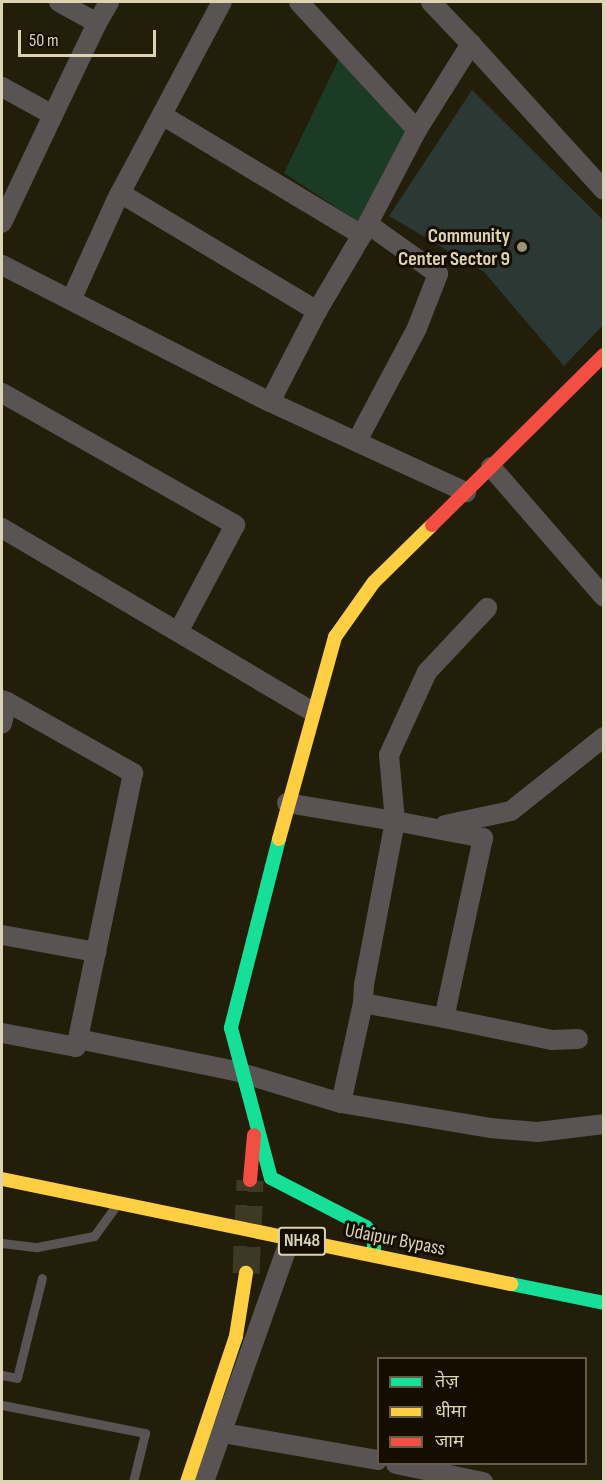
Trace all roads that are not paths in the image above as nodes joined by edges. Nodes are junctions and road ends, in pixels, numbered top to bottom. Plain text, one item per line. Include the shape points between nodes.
1 (59, 2) edge
2 (109, 2) edge
3 (222, 2) edge
4 (299, 2) edge
5 (430, 2) edge
6 (97, 23) junction
7 (471, 44) junction
8 (2, 87) edge
9 (53, 115) junction
10 (162, 115) junction
11 (417, 130) junction
12 (603, 190) edge
13 (120, 193) junction
14 (2, 223) edge
15 (365, 230) junction
16 (2, 262) edge
17 (72, 298) junction
18 (317, 310) junction
19 (603, 355) edge
20 (2, 393) edge
21 (270, 402) junction
22 (357, 441) junction
23 (491, 467) junction
24 (466, 492) junction
25 (2, 528) edge
26 (601, 589) edge
27 (486, 608) dead end
28 (178, 632) junction
29 (4, 701) edge
30 (310, 711) junction
31 (2, 723) edge
32 (603, 738) edge
33 (287, 803) junction
34 (395, 821) junction
35 (2, 935) edge
36 (96, 952) junction
37 (363, 1003) junction
38 (444, 1018) junction
39 (2, 1033) edge
40 (78, 1039) junction
41 (578, 1039) dead end
42 (244, 1074) junction
43 (341, 1102) junction
44 (603, 1124) edge
45 (255, 1130) junction
46 (2, 1179) edge
47 (250, 1180) tunnel mouth
48 (117, 1203) junction
49 (290, 1239) junction
50 (2, 1243) edge
51 (374, 1255) junction
52 (246, 1273) tunnel mouth
53 (42, 1278) dead end
54 (603, 1303) edge
55 (2, 1375) edge
56 (2, 1405) edge
57 (223, 1433) junction
58 (377, 1460) edge
59 (395, 1465) edge
60 (400, 1465) edge
61 (133, 1482) edge
62 (187, 1482) edge
63 (204, 1482) edge
64 (395, 1482) edge
65 (483, 1482) edge

1 - 6 street
2 - 6 street
3 - 10 street
4 - 11 street
5 - 7 street
6 - 9 street
7 - 11 street
7 - 12 street
8 - 9 street
9 - 14 street
10 - 13 street
10 - 15 street
11 - 15 street
13 - 17 street
13 - 18 street
15 - 18 street
15 - 22 street via 438,274 417,328
16 - 17 street
17 - 21 street
18 - 21 street
19 - 23 main road
20 - 28 street via 234,525
21 - 22 street
22 - 24 street
23 - 24 main road
23 - 26 street
24 - 30 main road via 374,582 335,637
25 - 28 street
27 - 34 street via 427,672 405,712 389,755
28 - 30 street
29 - 31 street
29 - 36 street via 133,772
30 - 33 main road
32 - 34 street via 511,812 453,826
33 - 34 street
33 - 42 main road via 231,1028
34 - 37 street
34 - 38 street via 483,838
35 - 36 street
36 - 40 street
37 - 38 street
37 - 43 street
38 - 41 street via 552,1040
39 - 40 street via 76,1047
40 - 42 street
42 - 43 street
42 - 45 main road
43 - 44 street via 499,1129 538,1132
45 - 47 main road
45 - 51 main road via 271,1178 366,1227 374,1236
46 - 48 main road, Udaipur Bypass / NH48
48 - 49 main road, Udaipur Bypass / NH48
48 - 50 lane via 94,1236 37,1247
49 - 51 main road, Udaipur Bypass / NH48
49 - 57 street
51 - 54 main road, Udaipur Bypass / NH48
52 - 62 main road via 236,1336
53 - 55 lane via 17,1378
56 - 61 lane via 145,1433
57 - 58 street
57 - 63 street
59 - 64 street
60 - 65 street

